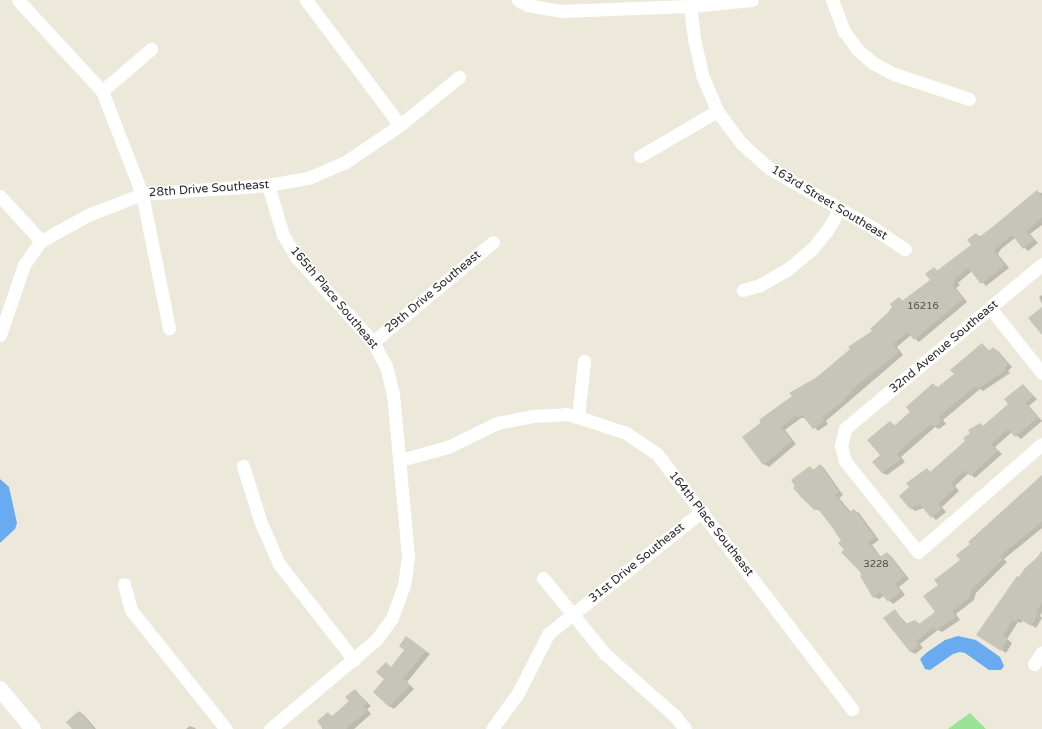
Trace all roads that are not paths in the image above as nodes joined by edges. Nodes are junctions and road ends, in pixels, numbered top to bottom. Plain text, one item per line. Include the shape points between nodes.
1 (18, 0) edge
2 (306, 0) edge
3 (518, 0) edge
4 (752, 0) edge
5 (832, 0) edge
6 (690, 6) junction
7 (151, 49) dead end
8 (459, 77) dead end
9 (102, 91) junction
10 (969, 99) dead end
11 (717, 111) junction
12 (400, 125) junction
13 (640, 156) dead end
14 (268, 185) junction
15 (142, 194) junction
16 (0, 196) edge
17 (839, 210) junction
18 (41, 241) junction
19 (493, 242) dead end
20 (905, 249) dead end
21 (1042, 264) edge
22 (743, 290) dead end
23 (990, 308) junction
24 (169, 328) dead end
25 (0, 335) edge
26 (373, 342) junction
27 (584, 361) dead end
28 (1042, 373) edge
29 (578, 417) junction
30 (1042, 444) edge
31 (400, 460) junction
32 (243, 466) dead end
33 (702, 511) junction
34 (543, 578) dead end
35 (124, 584) dead end
36 (573, 614) junction
37 (1042, 652) edge
38 (354, 660) junction
39 (1034, 664) dead end
40 (0, 689) edge
41 (852, 709) dead end
42 (33, 729) edge
43 (226, 729) edge
44 (270, 729) edge
45 (492, 729) edge
46 (685, 729) edge

1 - 9 street
2 - 12 street
3 - 6 street via 527,5 560,11
4 - 6 street
5 - 10 street via 844,31 858,50 873,63 894,74
6 - 11 street, 163rd Street Southeast via 702,75
7 - 9 street
8 - 12 street, 28th Drive Southeast
9 - 15 street
11 - 13 street
11 - 17 street, 163rd Street Southeast via 740,142 769,168
12 - 14 street, 28th Drive Southeast via 344,163 308,178
14 - 15 street, 28th Drive Southeast
14 - 26 street, 165th Place Southeast via 283,235 296,257
15 - 18 street, 28th Drive Southeast via 88,215
15 - 24 street
16 - 18 street
17 - 20 street, 163rd Street Southeast
17 - 22 street via 812,250 788,269 760,285
18 - 25 street, 28th Drive Southeast via 24,265
19 - 26 street, 29th Drive Southeast
21 - 23 street, 32nd Avenue Southeast
23 - 28 street
23 - 30 street, 32nd Avenue Southeast via 845,429 841,446 845,462 918,552
26 - 31 street, 165th Place Southeast via 386,366 394,394
27 - 29 street
29 - 31 street, 164th Place Southeast via 566,414 533,416 497,422 448,447
29 - 33 street, 164th Place Southeast via 626,433 657,454
31 - 38 street, 165th Place Southeast via 408,557 404,585 392,618 377,640
32 - 38 street via 261,523 280,564
33 - 36 street, 31st Drive Southeast
33 - 41 street, 164th Place Southeast
34 - 36 street
35 - 43 street via 131,610
36 - 45 street, 31st Drive Southeast via 548,634 518,693
36 - 46 street via 605,654 675,716
37 - 39 street
38 - 44 street, 165th Place Southeast
40 - 42 street

